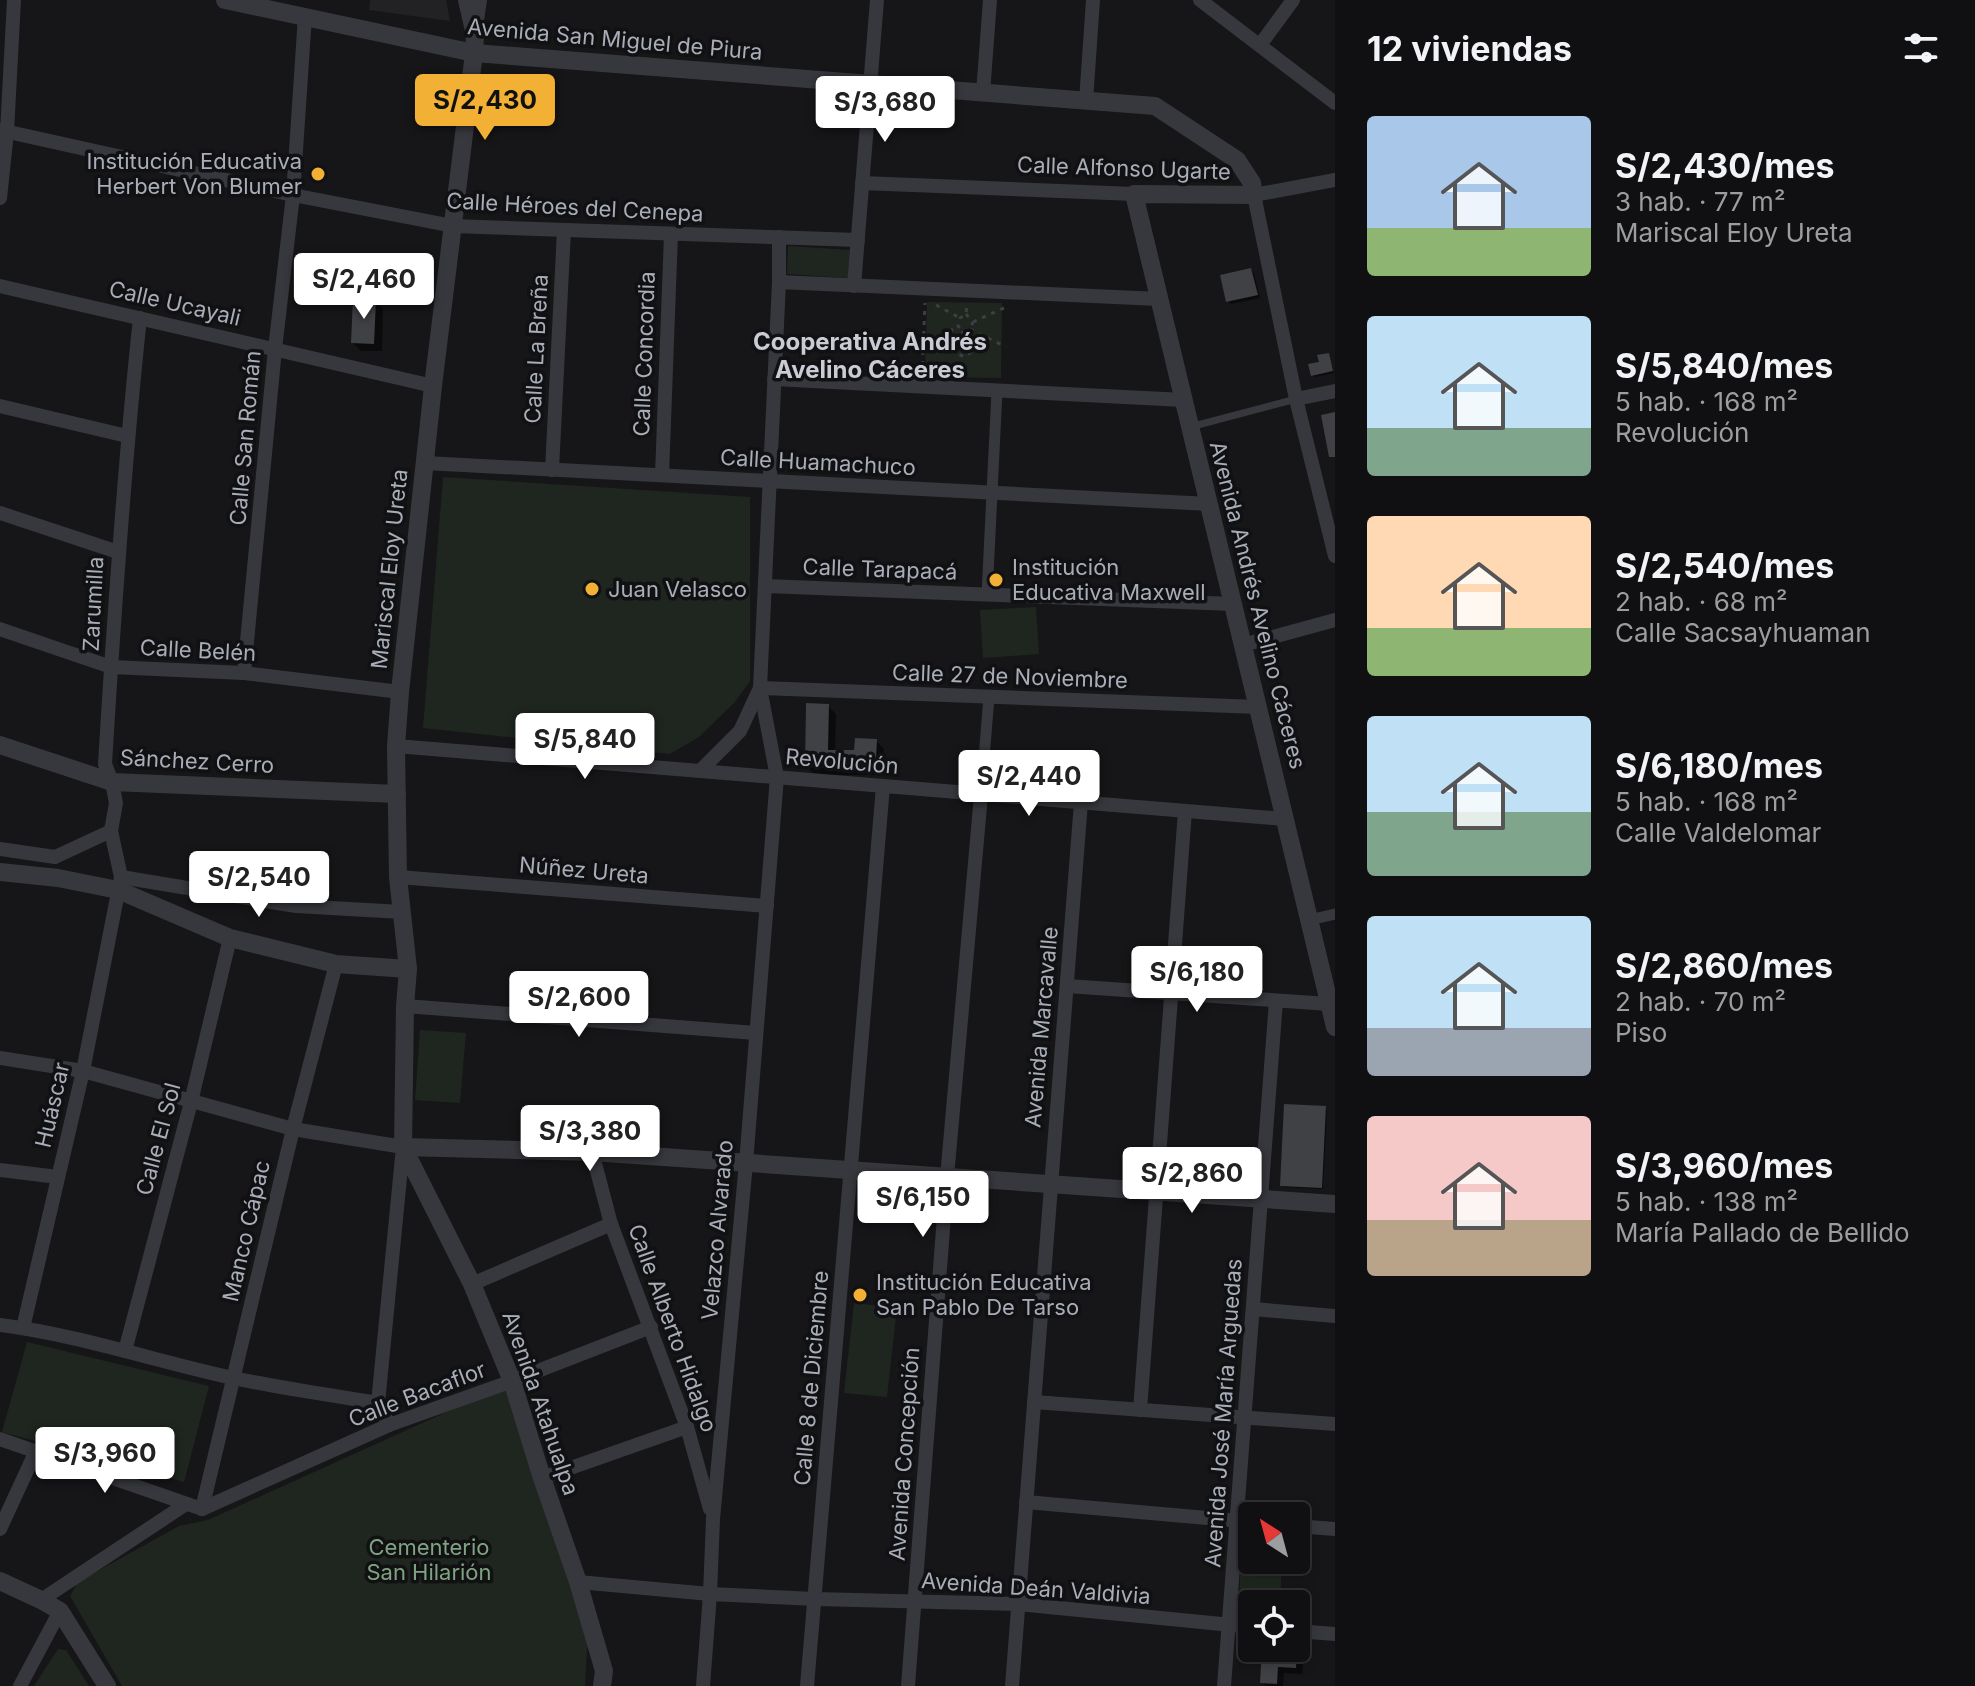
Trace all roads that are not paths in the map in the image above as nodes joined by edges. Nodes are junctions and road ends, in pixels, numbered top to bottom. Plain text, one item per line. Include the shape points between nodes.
1 (14, 0) edge
2 (225, 0) edge
3 (467, 0) edge
4 (480, 0) edge
5 (877, 0) edge
6 (990, 0) edge
7 (1093, 0) edge
8 (1200, 0) edge
9 (1293, 0) edge
10 (305, 16) junction
11 (475, 44) junction
12 (1260, 45) junction
13 (870, 85) junction
14 (983, 93) junction
15 (1086, 101) junction
16 (1335, 103) edge
17 (4, 131) edge
18 (1335, 180) edge
19 (862, 183) junction
20 (1134, 194) junction
21 (293, 195) junction
22 (1254, 195) junction
23 (0, 198) edge
24 (453, 226) junction
25 (564, 230) junction
26 (671, 234) junction
27 (779, 237) junction
28 (858, 240) junction
29 (779, 282) junction
30 (0, 286) edge
31 (854, 286) junction
32 (1159, 299) junction
33 (140, 318) junction
34 (275, 349) junction
35 (774, 379) junction
36 (433, 386) junction
37 (997, 391) junction
38 (1335, 391) edge
39 (1296, 399) junction
40 (1184, 400) junction
41 (0, 406) edge
42 (1190, 427) junction
43 (127, 436) junction
44 (425, 463) junction
45 (552, 470) junction
46 (662, 475) junction
47 (769, 481) junction
48 (992, 493) junction
49 (1209, 504) junction
50 (0, 513) edge
51 (118, 552) junction
52 (1335, 556) edge
53 (765, 586) junction
54 (987, 595) junction
55 (1233, 604) junction
56 (1335, 620) edge
57 (0, 629) edge
58 (1243, 645) junction
59 (111, 667) junction
60 (244, 673) junction
61 (760, 688) junction
62 (400, 692) junction
63 (989, 697) junction
64 (1258, 707) junction
65 (0, 745) edge
66 (396, 746) junction
67 (700, 771) junction
68 (777, 777) junction
69 (112, 782) junction
70 (883, 786) junction
71 (397, 794) junction
72 (981, 795) junction
73 (1081, 802) junction
74 (1185, 811) junction
75 (1285, 819) junction
76 (111, 831) junction
77 (0, 849) edge
78 (55, 857) junction
79 (0, 875) edge
80 (398, 877) junction
81 (58, 878) junction
82 (119, 884) junction
83 (767, 906) junction
84 (402, 912) junction
85 (1335, 914) edge
86 (1309, 920) junction
87 (230, 938) junction
88 (336, 964) junction
89 (408, 969) junction
90 (1067, 986) junction
91 (1172, 993) junction
92 (1276, 1001) junction
93 (1330, 1004) junction
94 (405, 1006) junction
95 (1335, 1027) edge
96 (756, 1033) junction
97 (0, 1058) edge
98 (83, 1071) junction
99 (191, 1102) junction
100 (293, 1129) junction
101 (403, 1147) junction
102 (592, 1152) junction
103 (746, 1163) junction
104 (0, 1170) edge
105 (850, 1170) junction
106 (58, 1177) junction
107 (947, 1177) junction
108 (1051, 1184) junction
109 (1157, 1192) junction
110 (1261, 1199) junction
111 (1335, 1204) edge
112 (611, 1224) junction
113 (472, 1284) junction
114 (1253, 1309) junction
115 (1335, 1316) edge
116 (0, 1325) edge
117 (651, 1327) junction
118 (23, 1328) junction
119 (125, 1351) junction
120 (234, 1378) junction
121 (512, 1381) junction
122 (1034, 1402) junction
123 (378, 1403) junction
124 (1140, 1410) junction
125 (1245, 1417) junction
126 (1335, 1424) edge
127 (389, 1425) junction
128 (687, 1427) junction
129 (0, 1439) edge
130 (36, 1451) junction
131 (542, 1478) junction
132 (1026, 1502) junction
133 (1244, 1502) edge
134 (186, 1504) junction
135 (202, 1509) junction
136 (713, 1519) junction
137 (1238, 1520) edge
138 (1310, 1527) edge
139 (0, 1529) edge
140 (1335, 1529) edge
141 (1238, 1562) edge
142 (0, 1581) edge
143 (578, 1582) junction
144 (710, 1594) junction
145 (815, 1599) junction
146 (41, 1600) junction
147 (915, 1601) junction
148 (1018, 1604) junction
149 (60, 1611) junction
150 (1229, 1624) junction
151 (1238, 1625) edge
152 (1310, 1632) edge
153 (1335, 1634) edge
154 (20, 1686) edge
155 (107, 1686) edge
156 (602, 1686) edge
157 (703, 1686) edge
158 (807, 1686) edge
159 (908, 1686) edge
160 (1012, 1686) edge
161 (1224, 1686) edge

1 - 17 street
2 - 10 street, Avenida San Miguel de Piura
3 - 11 street, Mariscal Eloy Ureta
4 - 11 street
5 - 13 street
6 - 14 street
7 - 15 street
8 - 12 street
9 - 12 street
10 - 11 street, Avenida San Miguel de Piura
10 - 21 street, Calle San Román
11 - 13 street, Avenida San Miguel de Piura
11 - 24 street, Mariscal Eloy Ureta
12 - 16 street
13 - 14 street, Avenida San Miguel de Piura
13 - 19 street
14 - 15 street, Avenida San Miguel de Piura
15 - 22 street, Avenida San Miguel de Piura via 1155,106 1237,160
17 - 21 street, Calle Héroes del Cenepa
17 - 23 street
18 - 22 street, Calle Alfonso Ugarte
19 - 20 street, Calle Alfonso Ugarte
19 - 28 street
20 - 22 street, Calle Alfonso Ugarte
20 - 32 street, Avenida Andrés Avelino Cáceres
21 - 24 street, Calle Héroes del Cenepa
21 - 34 street, Calle San Román
22 - 39 street
24 - 25 street, Calle Héroes del Cenepa
24 - 36 street, Mariscal Eloy Ureta
25 - 26 street, Calle Héroes del Cenepa
25 - 45 street, Calle La Breña
26 - 27 street, Calle Héroes del Cenepa
26 - 46 street, Calle Concordia
27 - 28 street, Calle Héroes del Cenepa
27 - 29 street
28 - 31 street
29 - 31 street
29 - 35 street
30 - 33 street, Calle Ucayali
31 - 32 street
32 - 40 street, Avenida Andrés Avelino Cáceres
33 - 34 street, Calle Ucayali
33 - 43 street, Zarumilla
34 - 36 street, Calle Ucayali
34 - 60 street, Calle San Román
35 - 37 street
35 - 47 street
36 - 44 street, Mariscal Eloy Ureta
37 - 40 street
37 - 48 street
38 - 39 street
39 - 42 lane
39 - 52 street
40 - 42 street, Avenida Andrés Avelino Cáceres
41 - 43 street
42 - 49 street, Avenida Andrés Avelino Cáceres
43 - 51 street, Zarumilla
44 - 45 street, Calle Huamachuco
44 - 62 street, Mariscal Eloy Ureta
45 - 46 street, Calle Huamachuco
46 - 47 street, Calle Huamachuco
47 - 48 street, Calle Huamachuco
47 - 53 street
48 - 49 street, Calle Huamachuco
48 - 54 street
49 - 55 street, Avenida Andrés Avelino Cáceres
50 - 51 street
51 - 59 street, Zarumilla
53 - 54 street, Calle Tarapacá
53 - 61 street
54 - 55 street, Calle Tarapacá
55 - 58 street, Avenida Andrés Avelino Cáceres
56 - 58 street
57 - 59 street, Calle Belén
58 - 64 street, Avenida Andrés Avelino Cáceres
59 - 60 street, Calle Belén
59 - 69 street, Zarumilla via 105,764
60 - 62 street, Calle Belén
61 - 63 street, Calle 27 de Noviembre
61 - 67 street via 740,731
61 - 68 street, Velazco Alvarado
62 - 66 street, Mariscal Eloy Ureta
63 - 64 street, Calle 27 de Noviembre
63 - 72 street
64 - 75 street, Avenida Andrés Avelino Cáceres
65 - 69 street, Sánchez Cerro
66 - 67 street, Revolución
66 - 71 street, Mariscal Eloy Ureta
67 - 68 street, Revolución
68 - 70 street, Revolución
68 - 83 street, Velazco Alvarado
69 - 71 street, Sánchez Cerro
69 - 76 street, Zarumilla via 116,803
70 - 72 street, Revolución
70 - 105 street, Calle 8 de Diciembre
71 - 80 street, Mariscal Eloy Ureta
72 - 73 street, Revolución
72 - 107 street, Avenida Concepción
73 - 74 street, Revolución
73 - 90 street, Avenida Marcavalle
74 - 75 street, Revolución
74 - 91 street
75 - 86 street, Avenida Andrés Avelino Cáceres
76 - 78 street
76 - 82 street, Zarumilla
77 - 78 street
78 - 81 street
79 - 81 street
80 - 83 street, Núñez Ureta
80 - 84 street, Mariscal Eloy Ureta
81 - 82 street
82 - 84 street via 296,906
82 - 87 street
82 - 98 street, Huáscar
83 - 96 street, Velazco Alvarado
84 - 89 street, Mariscal Eloy Ureta
85 - 86 street
86 - 93 street, Avenida Andrés Avelino Cáceres
87 - 88 street
87 - 99 street, Calle El Sol
88 - 89 street
88 - 100 street, Manco Cápac
89 - 94 street, Mariscal Eloy Ureta
90 - 91 street
90 - 108 street, Avenida Marcavalle
91 - 92 street
91 - 109 street
92 - 93 street
92 - 110 street, Avenida José María Arguedas
93 - 95 street, Avenida Andrés Avelino Cáceres
94 - 96 street
94 - 101 street, Mariscal Eloy Ureta
96 - 103 street, Velazco Alvarado
97 - 98 street
98 - 99 street
98 - 106 street, Huáscar
99 - 100 street
99 - 119 street, Calle El Sol
100 - 101 street
100 - 120 street, Manco Cápac
101 - 102 street
101 - 113 street, Avenida Atahualpa
101 - 123 street
102 - 103 street
102 - 112 street, Calle Alberto Hidalgo
103 - 105 street
103 - 136 street, Velazco Alvarado
104 - 106 street
105 - 107 street
105 - 145 street, Calle 8 de Diciembre
106 - 118 street, Huáscar
107 - 108 street
107 - 147 street, Avenida Concepción
108 - 109 street
108 - 122 street, Avenida Marcavalle
109 - 110 street
109 - 124 street
110 - 111 street
110 - 114 street, Avenida José María Arguedas
112 - 113 street
112 - 117 street, Calle Alberto Hidalgo
113 - 121 street, Avenida Atahualpa
114 - 115 street
114 - 125 street, Avenida José María Arguedas
116 - 118 street
117 - 121 street, Calle Bacaflor
117 - 128 street, Calle Alberto Hidalgo
118 - 119 street
119 - 120 street
120 - 123 street
120 - 135 street, Manco Cápac
121 - 127 street, Calle Bacaflor
121 - 131 street, Avenida Atahualpa
122 - 124 street
122 - 132 street, Avenida Marcavalle
123 - 127 street
124 - 125 street
125 - 126 street
125 - 133 street, Avenida José María Arguedas
127 - 135 street, Calle Bacaflor
128 - 131 street
128 - 136 street, Calle Alberto Hidalgo
129 - 130 street
130 - 134 street
130 - 139 street
131 - 143 street, Avenida Atahualpa
132 - 137 street
132 - 148 street, Avenida Marcavalle
134 - 135 street
134 - 146 street
136 - 144 street, Velazco Alvarado
138 - 140 street
141 - 150 street, Avenida José María Arguedas
142 - 146 street
143 - 144 street, Avenida Deán Valdivia
143 - 156 street, Avenida Atahualpa via 604,1671
144 - 145 street, Avenida Deán Valdivia
144 - 157 street, Velazco Alvarado
145 - 147 street, Avenida Deán Valdivia
145 - 158 street, Calle 8 de Diciembre
146 - 149 street
147 - 148 street, Avenida Deán Valdivia
147 - 159 street, Avenida Concepción
148 - 150 street, Avenida Deán Valdivia
148 - 160 street, Avenida Marcavalle
149 - 154 street
149 - 155 street
150 - 151 street, Avenida Deán Valdivia
150 - 161 street, Avenida José María Arguedas
152 - 153 street

